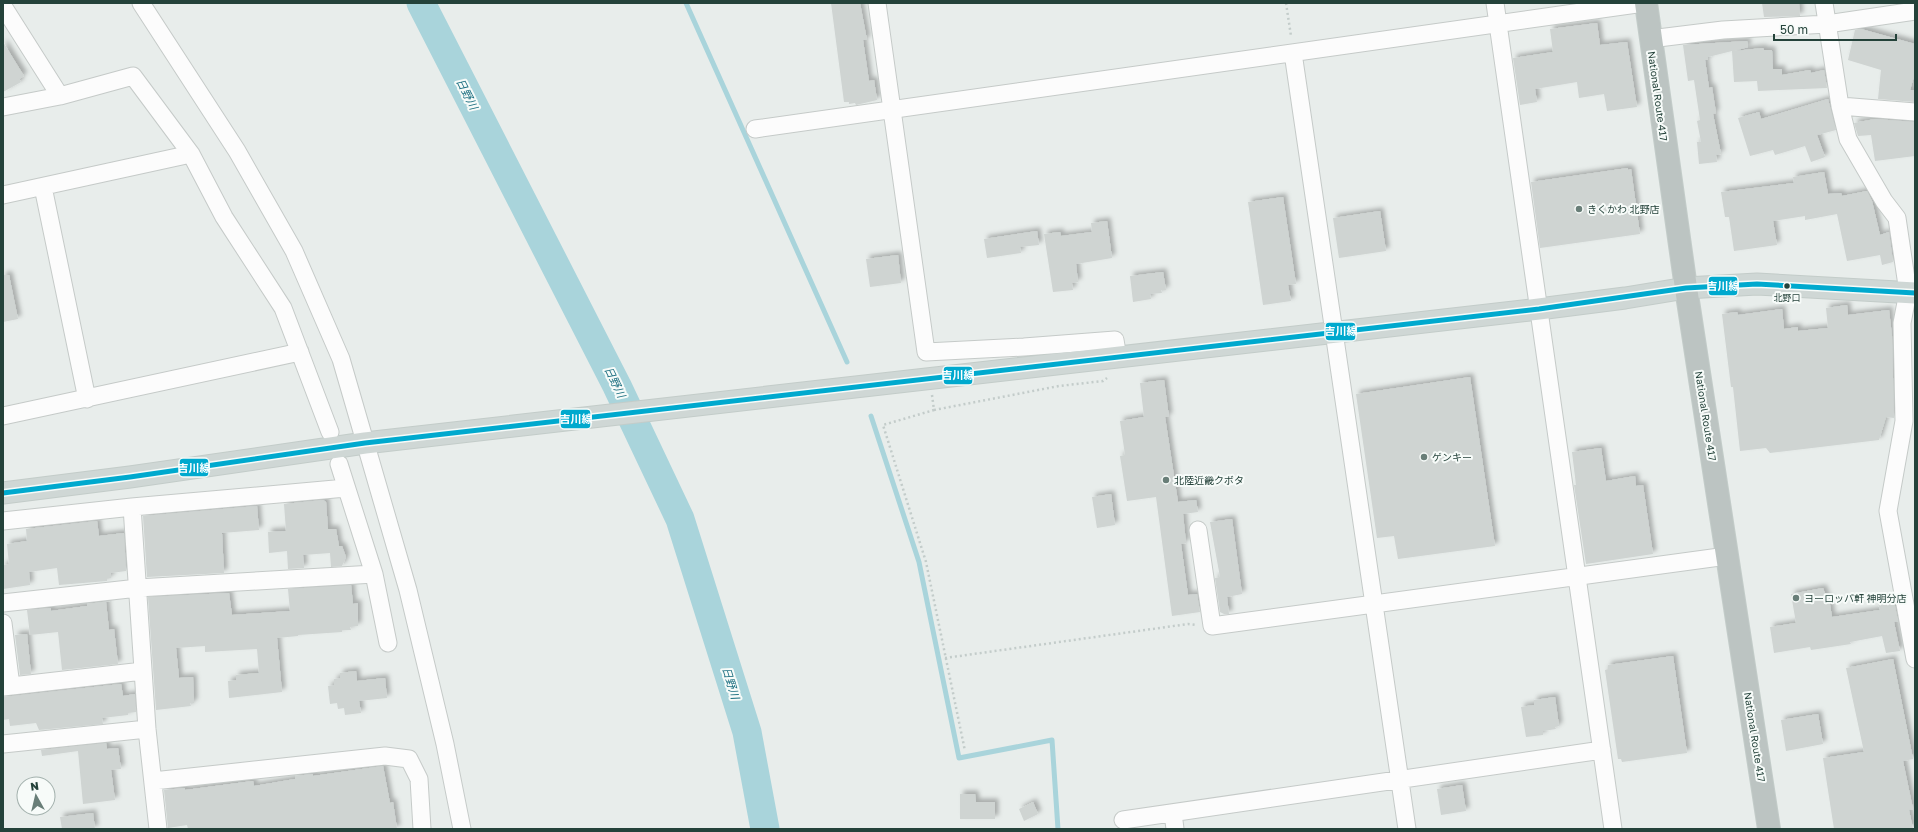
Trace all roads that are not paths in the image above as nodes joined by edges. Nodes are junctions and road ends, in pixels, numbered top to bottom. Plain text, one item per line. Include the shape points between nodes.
1 (141, 3) edge
2 (877, 3) edge
3 (1496, 3) edge
4 (1645, 3) edge
5 (1824, 3) edge
6 (3, 6) edge
7 (1915, 11) edge
8 (1499, 24) junction
9 (1827, 24) junction
10 (1650, 39) junction
11 (1293, 53) junction
12 (60, 96) junction
13 (1840, 106) junction
14 (3, 107) edge
15 (893, 109) junction
16 (1915, 112) edge
17 (755, 129) dead end
18 (191, 154) junction
19 (43, 187) junction
20 (3, 195) edge
21 (1686, 288) junction
22 (1911, 292) edge
23 (1539, 309) junction
24 (1335, 333) junction
25 (300, 352) junction
26 (1118, 358) junction
27 (88, 399) junction
28 (3, 416) edge
29 (330, 432) dead end
30 (371, 443) junction
31 (339, 464) dead end
32 (346, 488) junction
33 (3, 493) edge
34 (132, 507) junction
35 (3, 521) edge
36 (1198, 530) dead end
37 (1727, 556) junction
38 (374, 574) junction
39 (1578, 574) junction
40 (138, 588) junction
41 (1374, 603) junction
42 (3, 604) edge
43 (3, 623) edge
44 (388, 642) dead end
45 (1915, 659) edge
46 (143, 672) junction
47 (7, 686) edge
48 (147, 729) junction
49 (3, 744) edge
50 (1602, 750) junction
51 (1400, 780) junction
52 (153, 781) junction
53 (456, 800) junction
54 (1123, 820) dead end
55 (1174, 821) edge
56 (158, 829) edge
57 (422, 829) edge
58 (449, 829) edge
59 (462, 829) edge
60 (1407, 829) edge
61 (1613, 829) edge
62 (1769, 829) edge

1 - 30 street via 233,145 294,251 341,359
2 - 15 street
3 - 8 street
4 - 8 street
4 - 10 highway, National Route 417
5 - 9 street
6 - 12 street
7 - 9 street
8 - 11 street
8 - 23 street
9 - 10 street via 1723,30
9 - 13 street
10 - 21 highway, National Route 417
11 - 15 street
11 - 24 street
12 - 14 street
12 - 18 street via 133,76
13 - 16 street
13 - 22 street via 1848,139 1884,201 1897,218
15 - 17 street
15 - 26 street via 926,352 1115,340
18 - 19 street
18 - 25 street via 224,217 283,308
19 - 20 street
19 - 27 street
21 - 22 main road via 1757,284
21 - 23 main road
21 - 37 highway, National Route 417
22 - 45 street via 1902,323 1904,421 1888,511
23 - 24 main road
23 - 39 street
24 - 26 main road
24 - 41 street
25 - 27 street
25 - 29 street
26 - 30 main road
27 - 28 street
30 - 33 main road
30 - 53 street via 445,744
31 - 32 street
32 - 34 street
32 - 38 street
34 - 35 street
34 - 40 street
36 - 41 street via 1212,626
37 - 39 street
37 - 62 highway, National Route 417
38 - 40 street
38 - 44 street
39 - 41 street
39 - 50 street
40 - 42 street
40 - 46 street
41 - 51 street
43 - 47 street
46 - 47 street
46 - 48 street
48 - 49 street
48 - 52 street
50 - 51 street
50 - 61 street
51 - 55 street
51 - 60 street
52 - 56 street
52 - 57 street via 385,756 409,759 419,779
53 - 58 street
53 - 59 street
54 - 55 street

